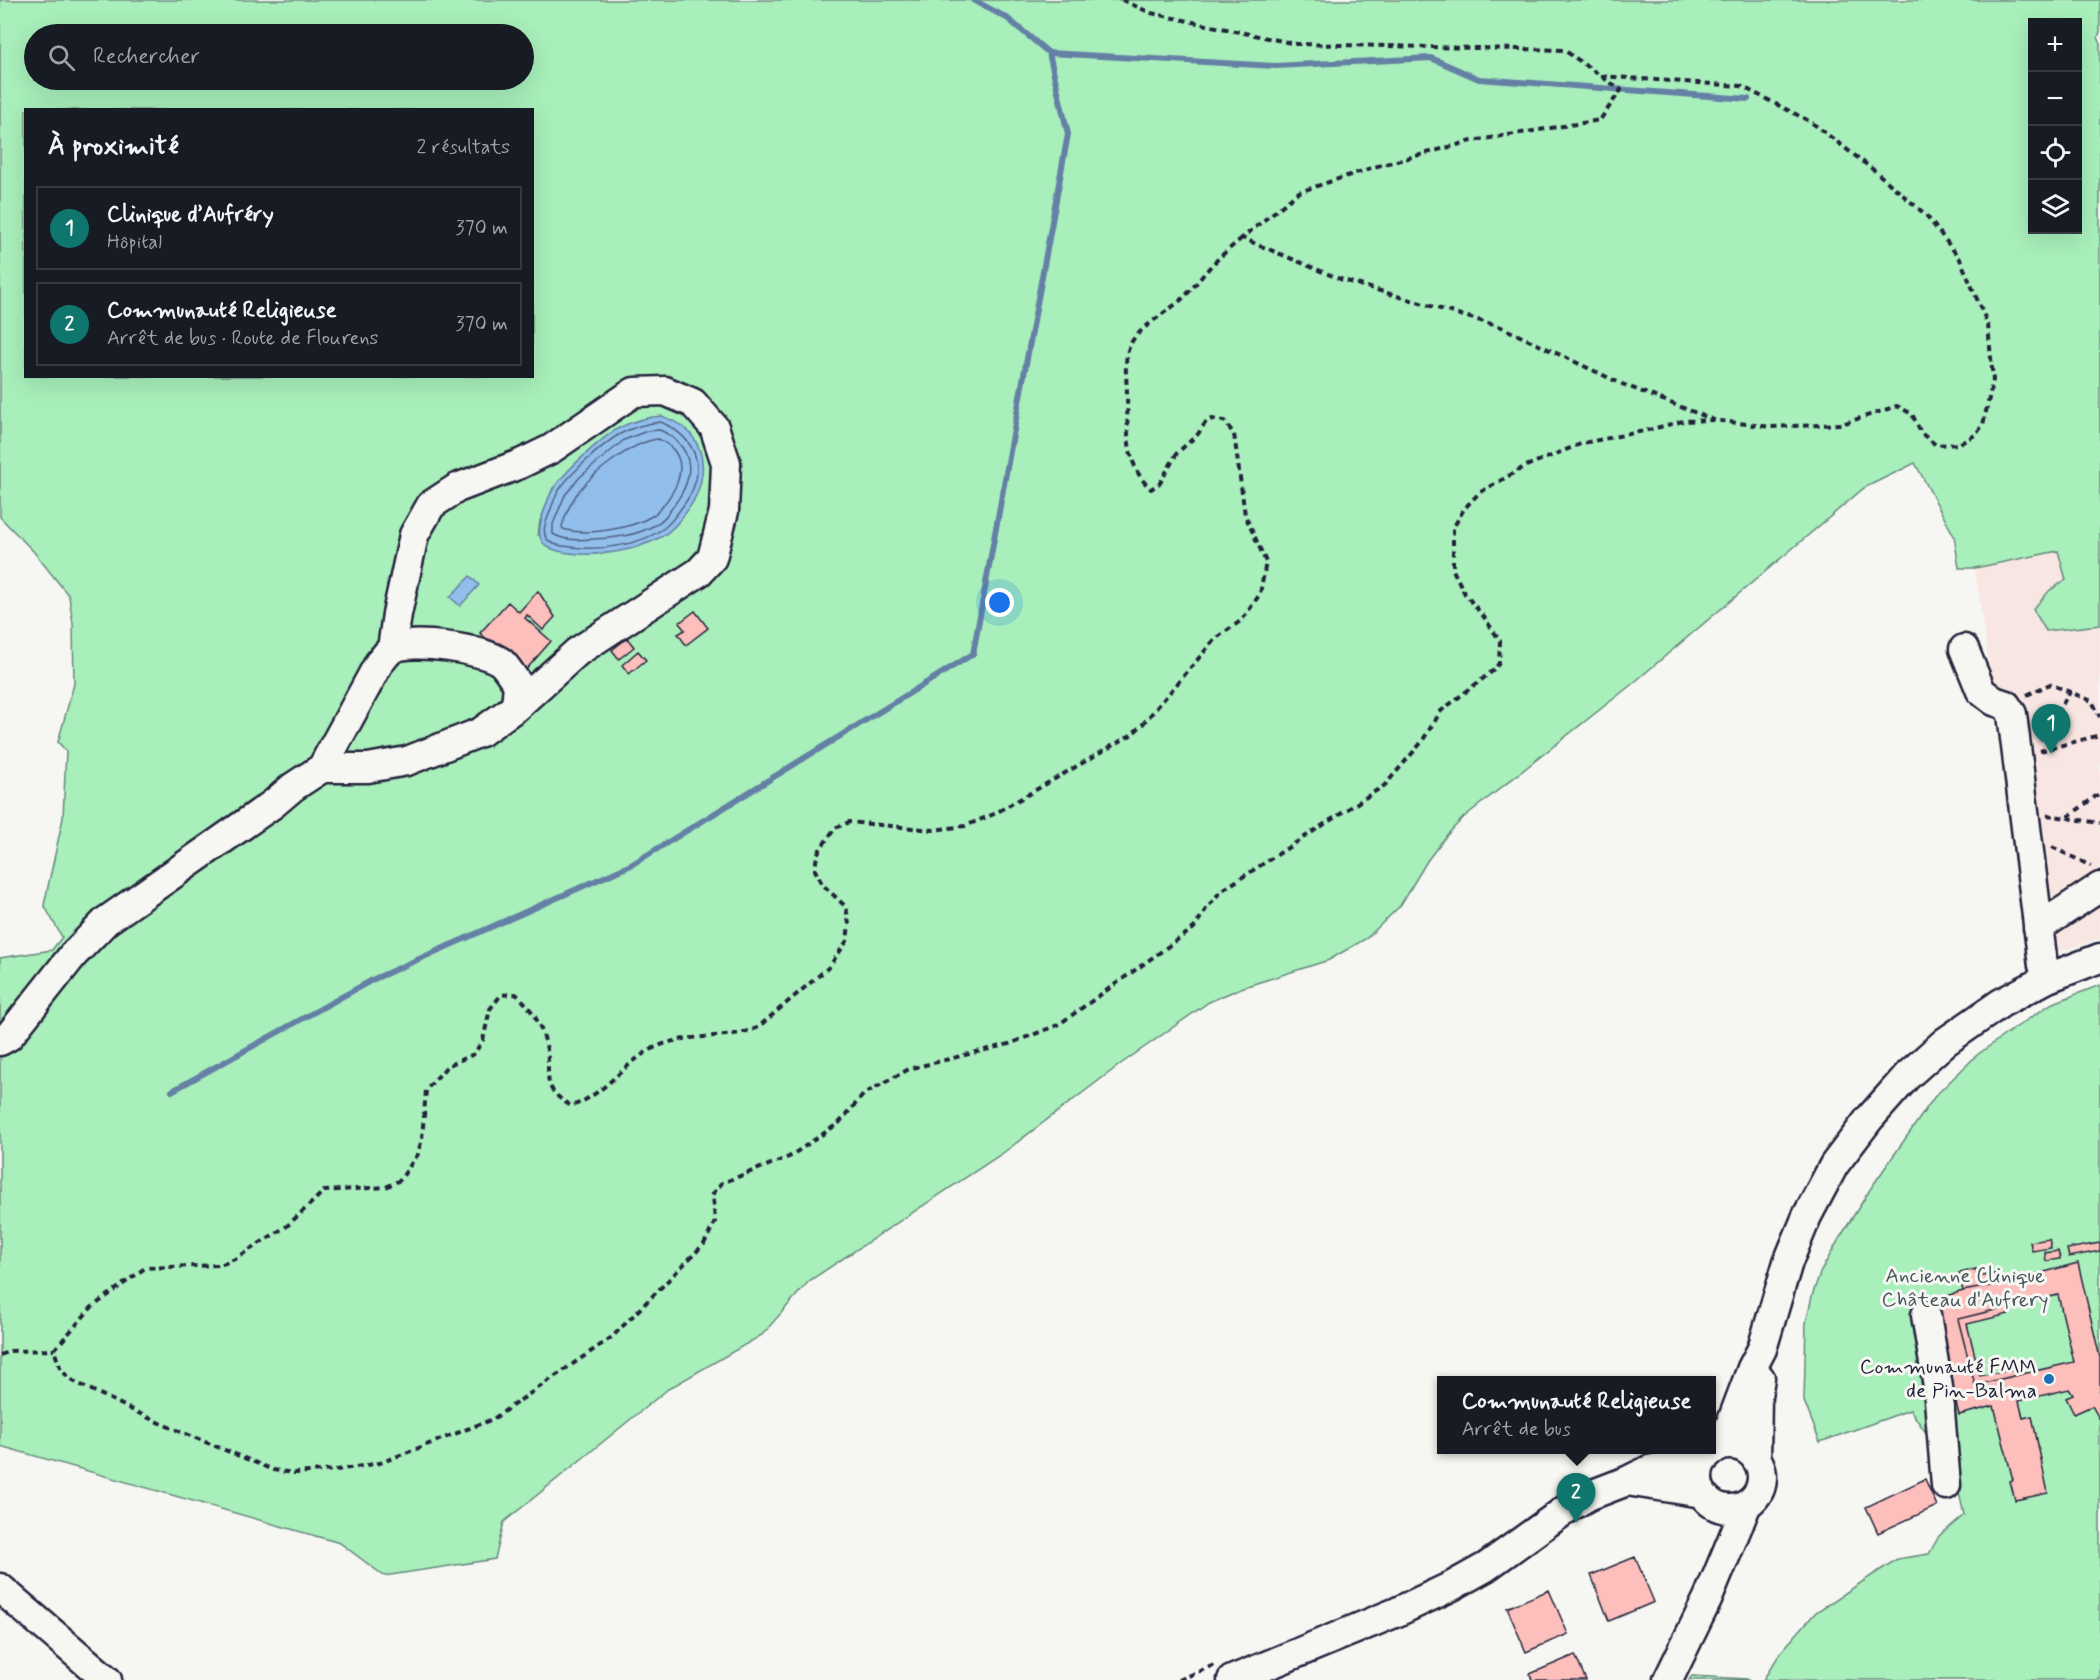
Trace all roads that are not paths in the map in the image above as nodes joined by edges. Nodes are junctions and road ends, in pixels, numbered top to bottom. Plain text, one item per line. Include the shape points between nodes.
1 (1965, 649) dead end
2 (392, 650) junction
3 (516, 707) junction
4 (322, 768) junction
5 (2100, 887) edge
6 (2038, 928) junction
7 (2100, 958) edge
8 (2048, 978) junction
9 (0, 1041) edge
10 (1926, 1315) dead end
11 (1762, 1349) junction
12 (1716, 1446) edge
13 (1716, 1452) edge
14 (1711, 1454) joint
15 (1756, 1459) junction
16 (1627, 1481) junction
17 (1946, 1485) dead end
18 (1707, 1498) junction
19 (1748, 1504) junction
20 (0, 1588) edge
21 (1708, 1598) junction
22 (1226, 1671) edge
23 (107, 1680) edge
24 (1668, 1680) edge

1 - 6 street via 1981,691 2006,705 2012,714 2024,755 2025,823
2 - 3 street via 438,644 474,651 500,662 518,684
2 - 3 street via 414,536 431,505 457,488 551,449 634,392 665,391 693,403 714,427 726,463 724,511 712,558 699,572 576,652
2 - 4 street via 379,663
3 - 4 street via 481,732 407,761 368,768
4 - 9 street via 106,921 73,955 9,1036
5 - 6 street
6 - 8 street
7 - 8 street
8 - 11 street via 2001,1003 1945,1042 1907,1076 1869,1119 1834,1165 1807,1216 1788,1262
10 - 17 street via 1938,1387
11 - 12 street via 1732,1420
11 - 15 street
13 - 15 street via 1735,1446
14 - 16 street via 1648,1470
14 - 18 street via 1698,1476
15 - 19 street via 1761,1485
16 - 18 street
16 - 22 street via 1588,1496 1485,1566 1436,1594
18 - 19 street via 1729,1509
18 - 21 street via 1716,1543
19 - 21 street
20 - 23 street
21 - 24 street

